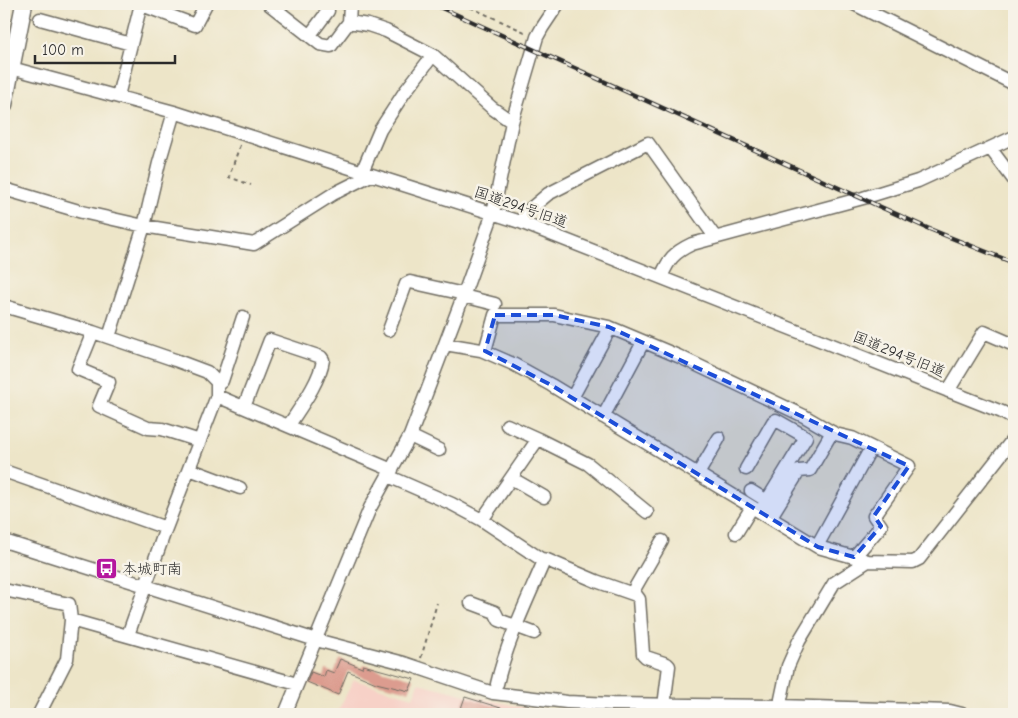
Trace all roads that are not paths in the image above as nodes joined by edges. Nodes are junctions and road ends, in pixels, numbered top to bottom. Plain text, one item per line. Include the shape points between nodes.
1 (24, 4) edge
2 (140, 4) edge
3 (206, 4) edge
4 (269, 4) edge
5 (347, 4) edge
6 (558, 4) edge
7 (854, 4) edge
8 (328, 11) dead end
9 (40, 19) dead end
10 (349, 22) junction
11 (310, 35) junction
12 (131, 44) junction
13 (433, 55) junction
14 (7, 67) edge
15 (1014, 84) edge
16 (118, 96) junction
17 (4, 105) edge
18 (174, 112) junction
19 (512, 122) junction
20 (1014, 136) edge
21 (990, 148) junction
22 (367, 173) junction
23 (1014, 180) edge
24 (4, 189) edge
25 (493, 213) junction
26 (520, 222) junction
27 (144, 226) junction
28 (715, 237) junction
29 (661, 277) junction
30 (464, 295) junction
31 (495, 304) dead end
32 (4, 306) edge
33 (243, 317) dead end
34 (389, 330) dead end
35 (93, 332) junction
36 (608, 332) dead end
37 (109, 337) junction
38 (445, 344) junction
39 (1014, 345) edge
40 (641, 346) dead end
41 (485, 351) junction
42 (217, 391) junction
43 (948, 391) junction
44 (572, 398) junction
45 (244, 407) junction
46 (603, 417) junction
47 (1014, 419) edge
48 (507, 425) dead end
49 (289, 426) junction
50 (832, 432) junction
51 (410, 436) junction
52 (719, 438) dead end
53 (1014, 438) edge
54 (538, 439) junction
55 (200, 441) junction
56 (871, 448) junction
57 (440, 450) dead end
58 (746, 469) dead end
59 (189, 470) junction
60 (4, 471) edge
61 (390, 473) junction
62 (698, 474) junction
63 (511, 478) junction
64 (240, 488) dead end
65 (752, 491) dead end
66 (544, 497) dead end
67 (762, 509) junction
68 (647, 512) dead end
69 (482, 520) junction
70 (166, 528) junction
71 (736, 533) dead end
72 (4, 541) edge
73 (662, 541) dead end
74 (817, 546) junction
75 (854, 557) junction
76 (541, 559) junction
77 (868, 561) junction
78 (145, 585) junction
79 (4, 590) edge
80 (632, 593) junction
81 (471, 603) dead end
82 (71, 620) junction
83 (517, 625) junction
84 (534, 633) dead end
85 (128, 635) junction
86 (316, 640) junction
87 (297, 684) junction
88 (497, 684) dead end
89 (665, 698) dead end
90 (781, 699) dead end
91 (612, 709) edge
92 (39, 714) edge
93 (285, 714) edge
94 (962, 714) edge

1 - 14 main road
2 - 3 street via 195,25
2 - 12 street
4 - 11 street
5 - 10 street via 350,6
6 - 19 street via 537,37
7 - 15 street
8 - 11 street
9 - 12 street
10 - 11 street via 330,46 320,44
10 - 13 street via 386,31
12 - 16 street
13 - 19 street
13 - 22 street via 380,130
14 - 16 street, 国道294号旧道
14 - 17 main road
16 - 18 street, 国道294号旧道
18 - 22 street, 国道294号旧道
18 - 27 street
19 - 25 street
20 - 21 street
21 - 23 street
21 - 28 street via 918,181
22 - 25 street, 国道294号旧道
22 - 27 street via 254,244
24 - 27 street
25 - 26 street, 国道294号旧道
25 - 30 street
26 - 28 street via 548,194 648,143
26 - 29 street, 国道294号旧道
27 - 37 street
28 - 29 street via 678,251 669,260
29 - 43 street, 国道294号旧道
30 - 31 street
30 - 34 street via 410,282 406,284
30 - 38 street
32 - 35 street
33 - 42 street
35 - 37 street
35 - 55 street via 78,368 109,382 99,406 148,428
36 - 44 street
37 - 42 street via 207,372 217,382
38 - 41 street
38 - 51 street
39 - 43 street via 984,332
40 - 46 street
41 - 44 street
41 - 50 street via 495,315 554,315 609,327 678,356
42 - 45 street
42 - 55 street
43 - 47 street, 国道294号旧道
44 - 46 street
45 - 49 street
45 - 49 street via 270,340 321,357 323,364
46 - 62 street
48 - 54 street
49 - 61 street
50 - 56 street
50 - 67 street via 810,470 799,471
51 - 57 street
51 - 61 street
52 - 62 street
53 - 77 street via 919,559 913,562
54 - 63 street
54 - 68 street via 588,464
55 - 59 street
56 - 74 street
56 - 75 street via 908,466 874,516 881,526
58 - 67 street via 776,420 806,437
59 - 64 street
59 - 70 street
60 - 70 street
61 - 69 street
61 - 86 street via 370,508
62 - 67 street
63 - 66 street
63 - 69 street
65 - 67 street
67 - 71 street
67 - 74 street
69 - 76 street
70 - 78 street
72 - 78 street
73 - 80 street
74 - 75 street
75 - 77 street
76 - 80 street
76 - 83 street via 544,561
77 - 90 street via 834,583 788,666
78 - 85 street
78 - 86 street
79 - 82 street via 68,604
80 - 89 street via 639,599 643,654 669,666
81 - 83 street via 495,612 499,620
82 - 85 street
82 - 92 street via 67,659
83 - 84 street
83 - 88 street
85 - 87 street
86 - 87 street
86 - 91 street via 494,692
87 - 93 street
91 - 94 street via 817,708 950,711

